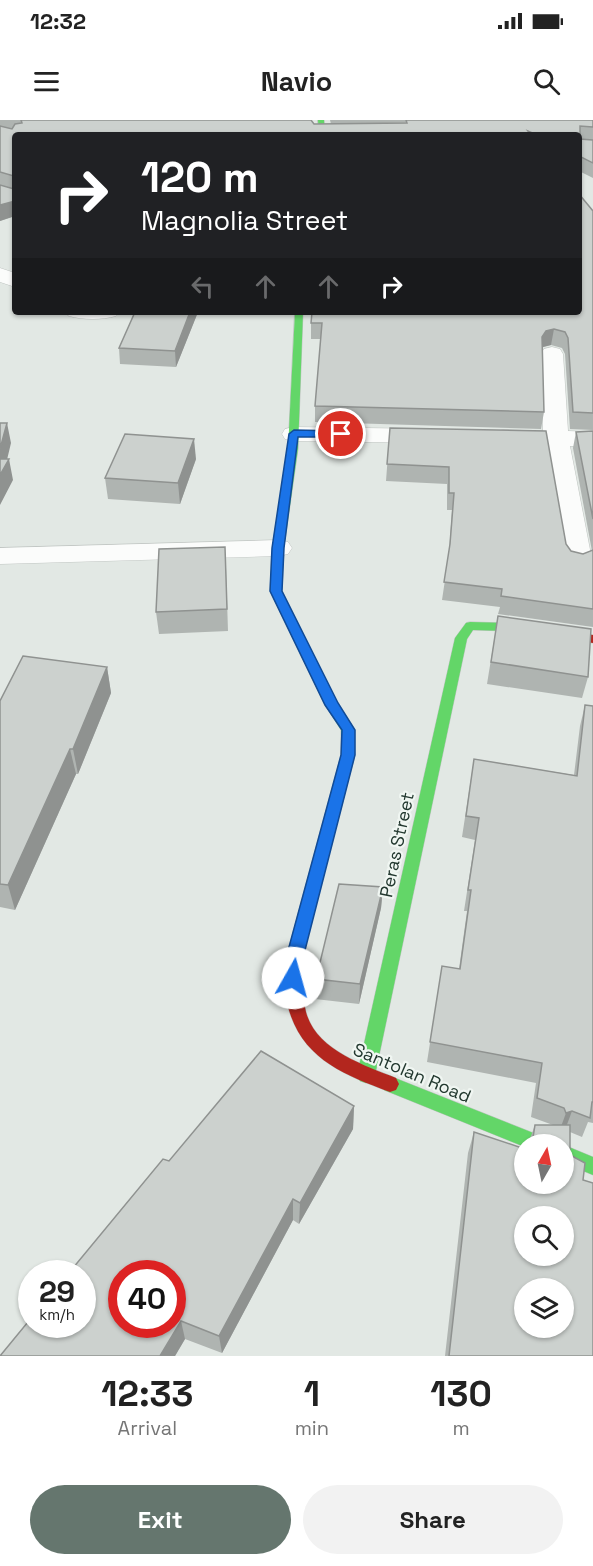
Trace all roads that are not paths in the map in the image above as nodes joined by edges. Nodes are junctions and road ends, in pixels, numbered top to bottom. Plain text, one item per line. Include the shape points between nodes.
1 (299, 315) edge
2 (552, 354) dead end
3 (294, 434) junction
4 (556, 438) junction
5 (593, 439) edge
6 (278, 548) junction
7 (0, 556) edge
8 (578, 560) edge
9 (593, 639) edge
10 (366, 1075) junction
11 (515, 1134) edge
12 (574, 1158) edge
13 (593, 1166) edge

1 - 3 street, Santolan Road
2 - 4 street
3 - 4 street
3 - 6 street, Santolan Road
4 - 5 street
4 - 8 street
6 - 7 street
6 - 10 street, Santolan Road via 276,591 348,730 348,755 294,958 292,997 305,1033 330,1057
9 - 10 street, Peras Street via 490,625 470,626 460,638
10 - 11 street, Santolan Road
12 - 13 street

